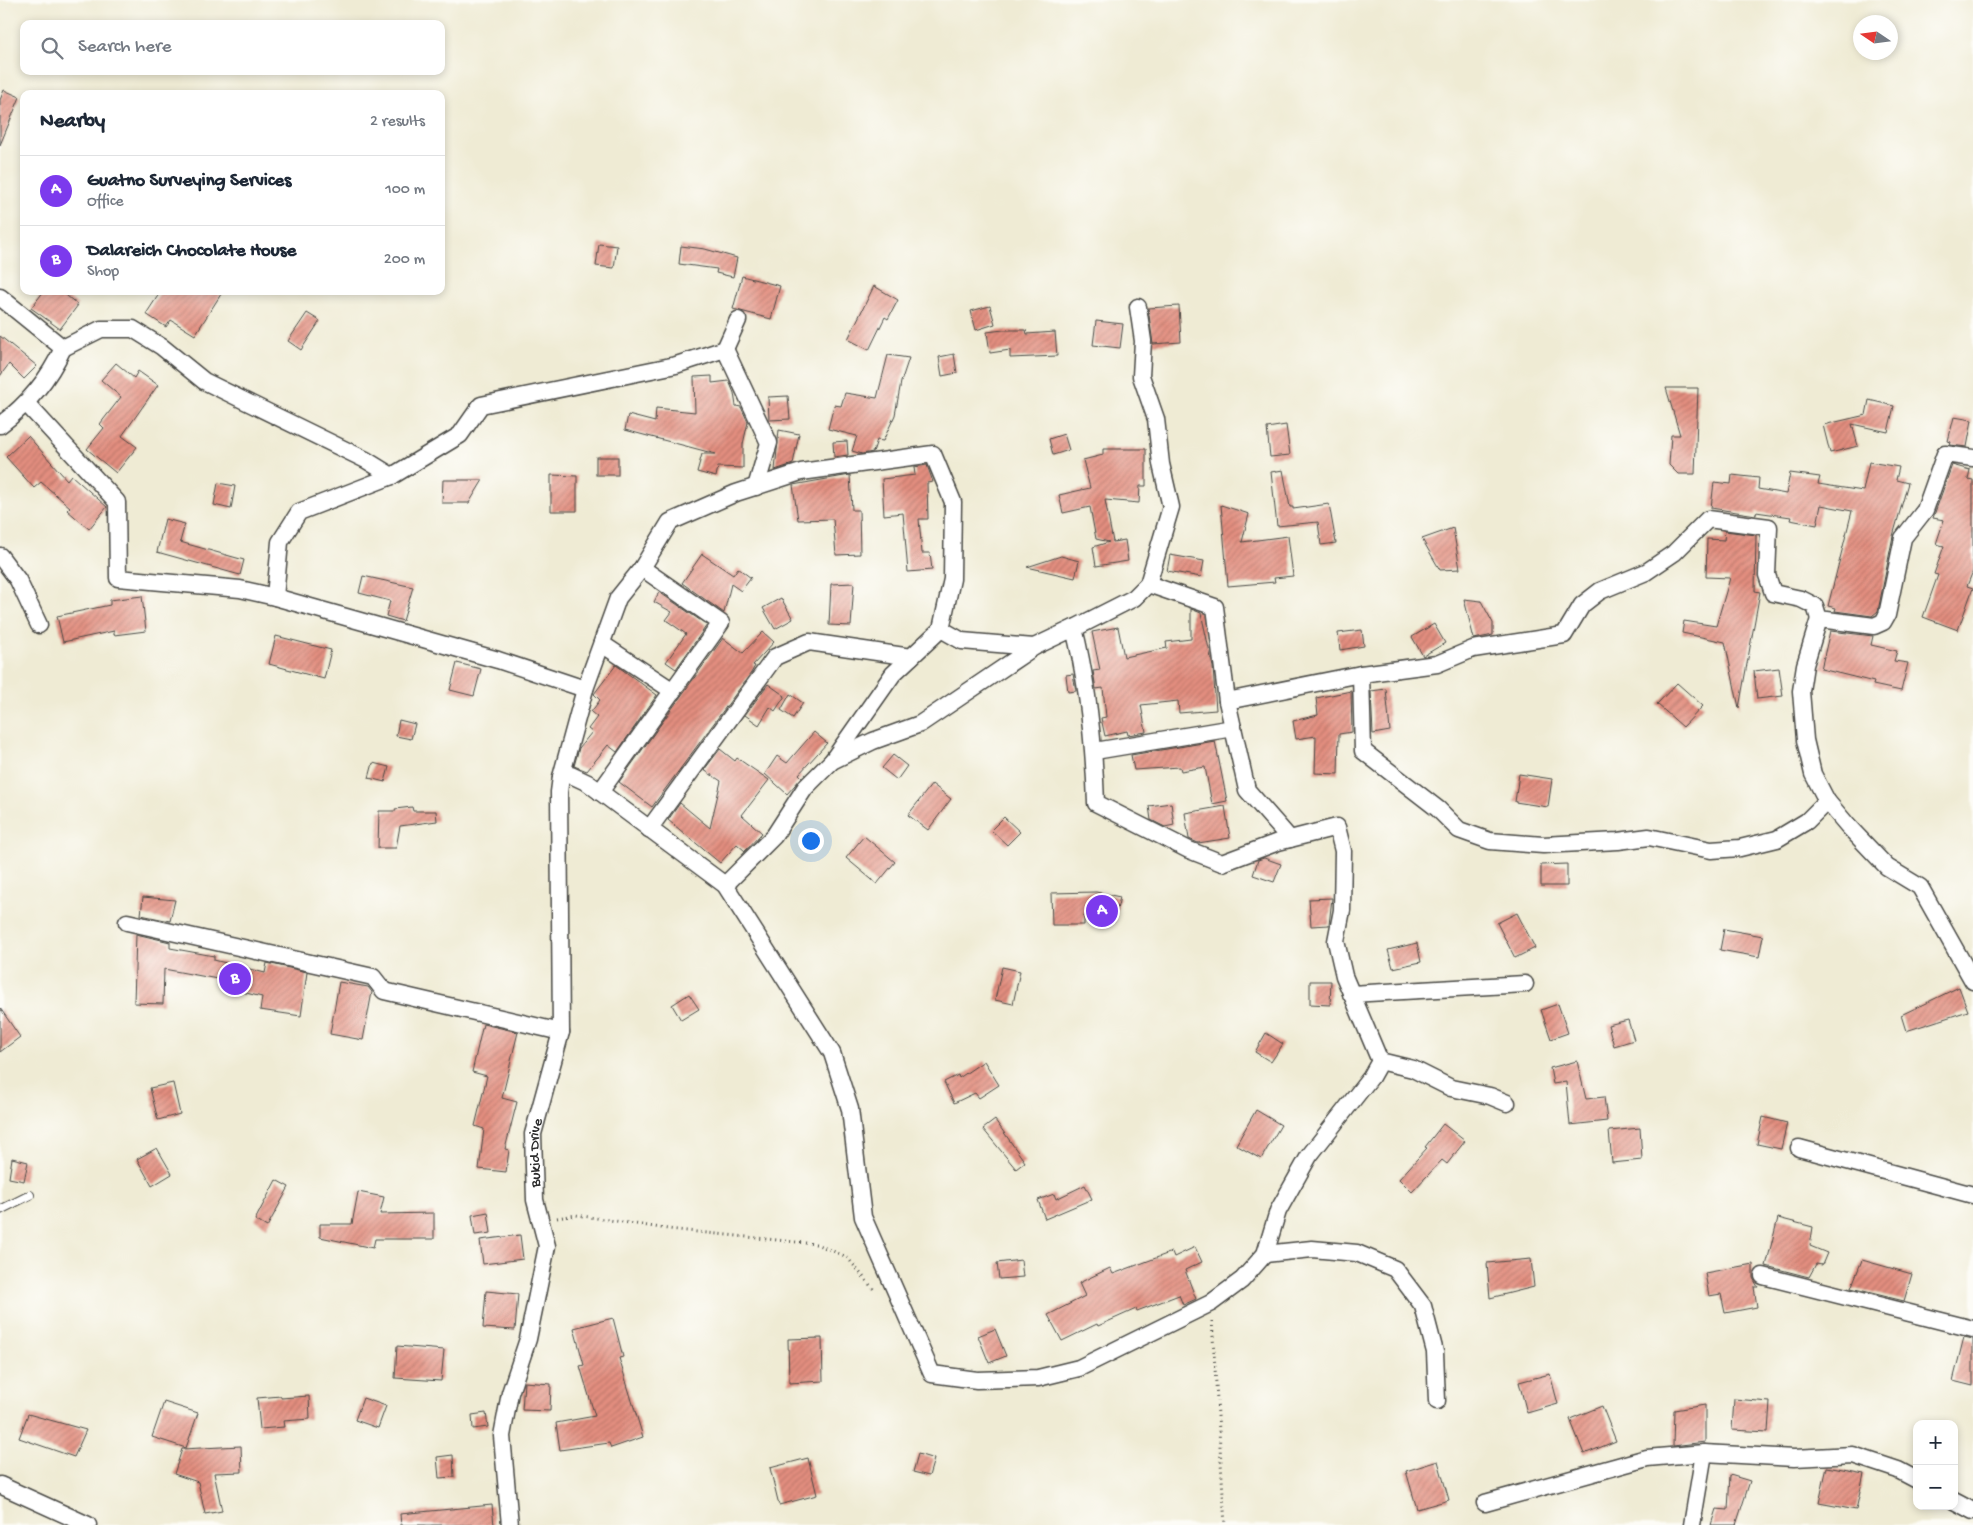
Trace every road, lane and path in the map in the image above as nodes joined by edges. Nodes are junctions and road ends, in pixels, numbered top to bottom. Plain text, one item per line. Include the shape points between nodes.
1 (0, 297) edge
2 (1138, 307) dead end
3 (738, 320) dead end
4 (63, 348) junction
5 (725, 349) junction
6 (26, 403) junction
7 (0, 425) edge
8 (1973, 458) edge
9 (392, 476) junction
10 (756, 487) junction
11 (0, 556) edge
12 (642, 568) junction
13 (1148, 584) junction
14 (276, 597) junction
15 (1819, 618) junction
16 (39, 625) dead end
17 (941, 629) junction
18 (1069, 631) junction
19 (602, 644) junction
20 (1034, 647) junction
21 (911, 657) junction
22 (1361, 674) junction
23 (585, 689) junction
24 (673, 691) junction
25 (1227, 701) junction
26 (1233, 728) junction
27 (1095, 751) junction
28 (832, 761) junction
29 (561, 777) junction
30 (600, 792) junction
31 (1826, 801) junction
32 (649, 829) junction
33 (1290, 839) junction
34 (725, 885) junction
35 (127, 922) dead end
36 (1973, 981) edge
37 (1525, 984) dead end
38 (1351, 994) junction
39 (561, 1032) junction
40 (1380, 1061) junction
41 (1507, 1103) dead end
42 (1799, 1148) dead end
43 (1973, 1194) edge
44 (30, 1195) dead end
45 (0, 1210) edge
46 (539, 1221) junction
47 (1265, 1254) junction
48 (1763, 1276) dead end
49 (879, 1296) dead end
50 (1211, 1303) junction
51 (1973, 1329) edge
52 (1437, 1401) dead end
53 (1704, 1453) junction
54 (1913, 1478) edge
55 (0, 1484) edge
56 (1485, 1503) dead end
57 (1958, 1503) edge
58 (1973, 1511) edge
59 (88, 1525) edge
60 (510, 1525) edge
61 (1225, 1525) edge
62 (1692, 1525) edge

1 - 4 street
2 - 13 street via 1143,341 1141,376 1156,419 1161,464 1171,507
3 - 5 street
4 - 6 street via 54,368
4 - 9 street via 101,330 133,330 162,347 204,381 366,460
5 - 9 street via 676,365 481,405 460,435
5 - 10 street via 769,443
6 - 7 street
6 - 14 street via 117,502 118,578 240,589
8 - 15 street via 1944,454 1925,510 1903,538 1883,622 1874,626
9 - 14 street via 299,512 280,542
10 - 12 street, Bukid Drive via 670,522
10 - 17 street, Bukid Drive via 801,472 933,454 953,502 952,579
11 - 16 street via 18,580
12 - 19 street, Bukid Drive via 618,598
12 - 24 street via 722,623
13 - 18 street via 1134,598
13 - 25 street via 1215,607
14 - 23 street via 498,660
15 - 22 street via 1815,606 1801,599 1773,593 1767,575 1769,527 1708,519 1674,553 1646,572 1600,591 1582,605 1564,635 1473,649 1437,664
15 - 31 street via 1801,691 1805,740 1813,774
17 - 20 street via 962,641
17 - 21 street
18 - 20 street
18 - 27 street via 1074,628 1082,663
19 - 23 street, Bukid Drive
19 - 24 street
20 - 28 street via 920,724 873,741
21 - 28 street via 893,674
21 - 32 street via 809,642 775,657
22 - 25 street
22 - 31 street via 1363,751 1438,809 1459,830 1490,841 1543,845 1649,836 1711,850 1740,848 1777,839 1806,820
23 - 29 street, Bukid Drive
24 - 30 street
25 - 26 street
26 - 27 street
26 - 33 street via 1247,790
27 - 33 street via 1096,803 1189,850 1222,863
28 - 34 street via 805,788 774,836
29 - 30 street via 571,775
29 - 39 street, Bukid Drive
30 - 32 street
31 - 36 street via 1887,867 1920,887
32 - 34 street
33 - 38 street via 1336,828 1343,851 1342,910 1336,941
34 - 50 street via 832,1054 850,1109 863,1217 932,1374 977,1380 1030,1378 1078,1368
35 - 39 street via 373,977 384,992
37 - 38 street
38 - 40 street
39 - 46 street, Bukid Drive via 533,1134 535,1200
40 - 41 street via 1413,1068 1451,1088
40 - 47 street via 1309,1156 1278,1211
42 - 43 street
44 - 45 lane
46 - 49 path via 576,1214 668,1229 816,1244 847,1257
46 - 60 street, Bukid Drive via 547,1246 528,1339 510,1393 502,1436
47 - 50 street via 1242,1280
47 - 52 street via 1312,1249 1357,1253 1395,1269 1424,1306 1435,1352
48 - 51 street
50 - 61 path
53 - 54 street via 1794,1458 1853,1455
53 - 56 street via 1647,1458
53 - 62 street
55 - 59 street
57 - 58 street

